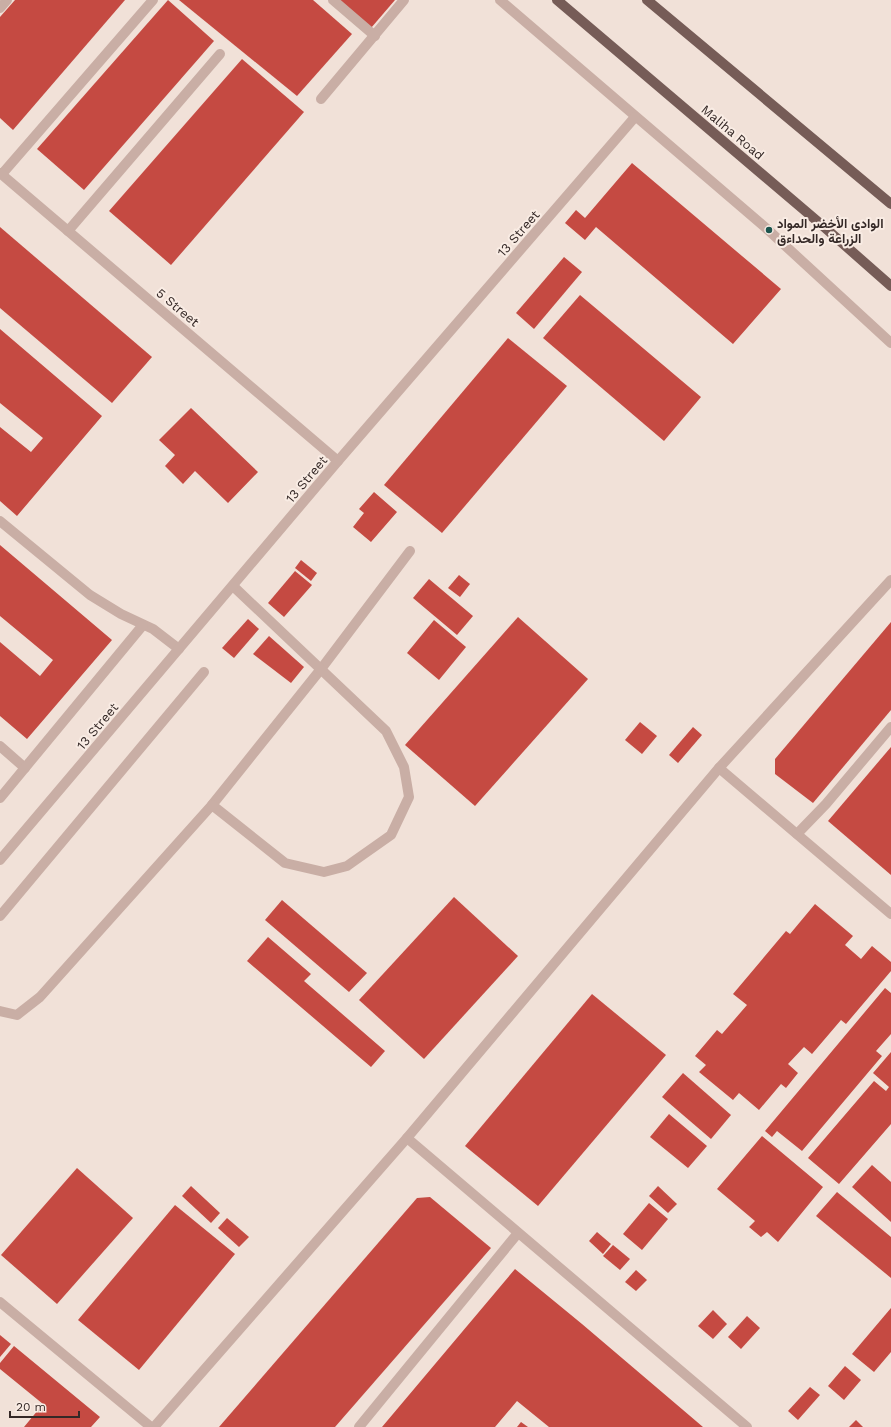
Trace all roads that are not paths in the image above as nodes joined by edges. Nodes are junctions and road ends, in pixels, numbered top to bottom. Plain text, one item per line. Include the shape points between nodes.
1 (7, 0) edge
2 (153, 0) edge
3 (333, 0) edge
4 (404, 0) edge
5 (500, 0) edge
6 (557, 0) edge
7 (646, 0) edge
8 (0, 8) edge
9 (375, 36) junction
10 (220, 54) dead end
11 (321, 99) dead end
12 (635, 117) junction
13 (1, 174) edge
14 (891, 204) edge
15 (68, 231) junction
16 (891, 286) edge
17 (891, 343) edge
18 (338, 461) junction
19 (0, 521) edge
20 (410, 551) dead end
21 (891, 580) edge
22 (233, 586) junction
23 (143, 624) junction
24 (179, 649) junction
25 (321, 669) junction
26 (204, 672) dead end
27 (891, 727) edge
28 (0, 746) edge
29 (25, 768) junction
30 (719, 768) junction
31 (0, 798) edge
32 (212, 805) junction
33 (797, 834) junction
34 (0, 860) edge
35 (891, 914) edge
36 (0, 916) edge
37 (0, 1011) edge
38 (407, 1138) junction
39 (518, 1233) junction
40 (0, 1302) edge
41 (151, 1427) edge
42 (154, 1427) edge
43 (359, 1427) edge
44 (747, 1427) edge

1 - 8 street
2 - 13 street
3 - 9 street
4 - 9 street
5 - 12 street
6 - 16 main road, Maliha Road
7 - 14 main road
9 - 11 street
10 - 15 street
12 - 17 street via 766,228
12 - 18 street, 13 Street
13 - 15 street, 5 Street
15 - 18 street, 5 Street
18 - 22 street, 13 Street
19 - 23 street via 90,595
20 - 25 street
21 - 30 street
22 - 24 street, 13 Street
22 - 25 street
23 - 24 street
23 - 29 street
24 - 34 street, 13 Street
25 - 32 street
25 - 32 street via 386,731 404,767 409,797 391,835 347,866 324,872 285,863
26 - 36 street
27 - 33 street
28 - 29 street
29 - 31 street
30 - 33 street
30 - 38 street
32 - 37 street via 40,997 17,1015
33 - 35 street
38 - 39 street
38 - 42 street
39 - 43 street
39 - 44 street
40 - 41 street

